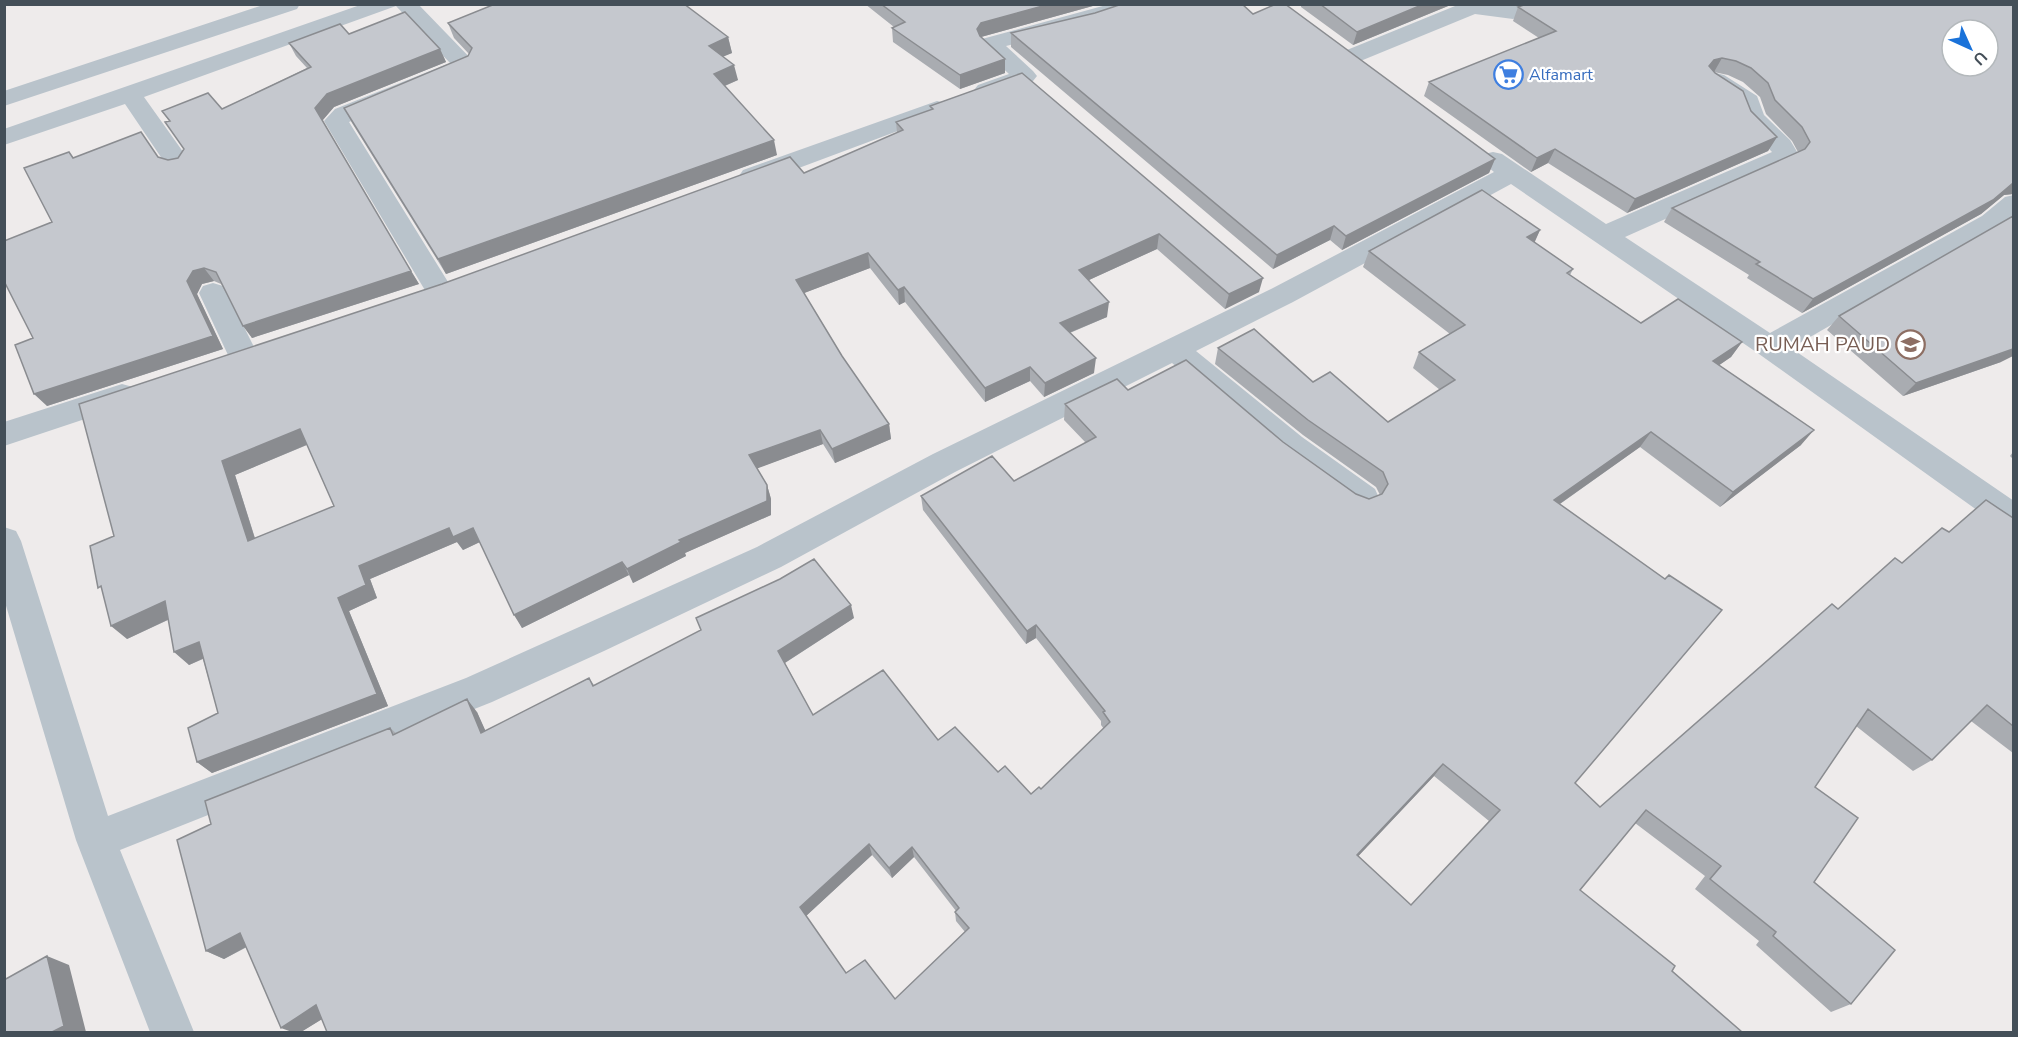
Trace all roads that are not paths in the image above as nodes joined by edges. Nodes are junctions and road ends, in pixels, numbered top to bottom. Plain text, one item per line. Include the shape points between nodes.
1 (290, 4) edge
2 (386, 4) edge
3 (405, 4) edge
4 (1134, 4) edge
5 (1533, 4) edge
6 (1378, 77) edge
7 (1716, 80) edge
8 (130, 94) junction
9 (4, 99) edge
10 (4, 138) edge
11 (1473, 146) edge
12 (178, 163) edge
13 (1511, 174) junction
14 (726, 185) edge
15 (2013, 203) edge
16 (1604, 236) junction
17 (439, 290) edge
18 (213, 293) dead end
19 (1769, 347) junction
20 (1175, 349) junction
21 (243, 355) edge
22 (141, 389) edge
23 (4, 434) edge
24 (1363, 498) edge
25 (2013, 519) edge
26 (4, 541) edge
27 (96, 840) junction
28 (172, 1032) edge

1 - 9 street
2 - 8 street
3 - 17 street via 465,65 344,114 336,121
4 - 14 street via 990,44 1034,83
5 - 6 street via 1513,12 1471,8 1341,50
7 - 16 street via 1748,101 1754,118 1786,155
8 - 10 street
8 - 12 street
11 - 13 street
13 - 16 street
13 - 20 street via 1274,288
15 - 19 street via 1991,222
16 - 19 street
18 - 21 street
19 - 25 street
20 - 24 street via 1291,446
20 - 27 street via 944,462 769,557 591,640 478,690
22 - 23 street
26 - 27 street
27 - 28 street

